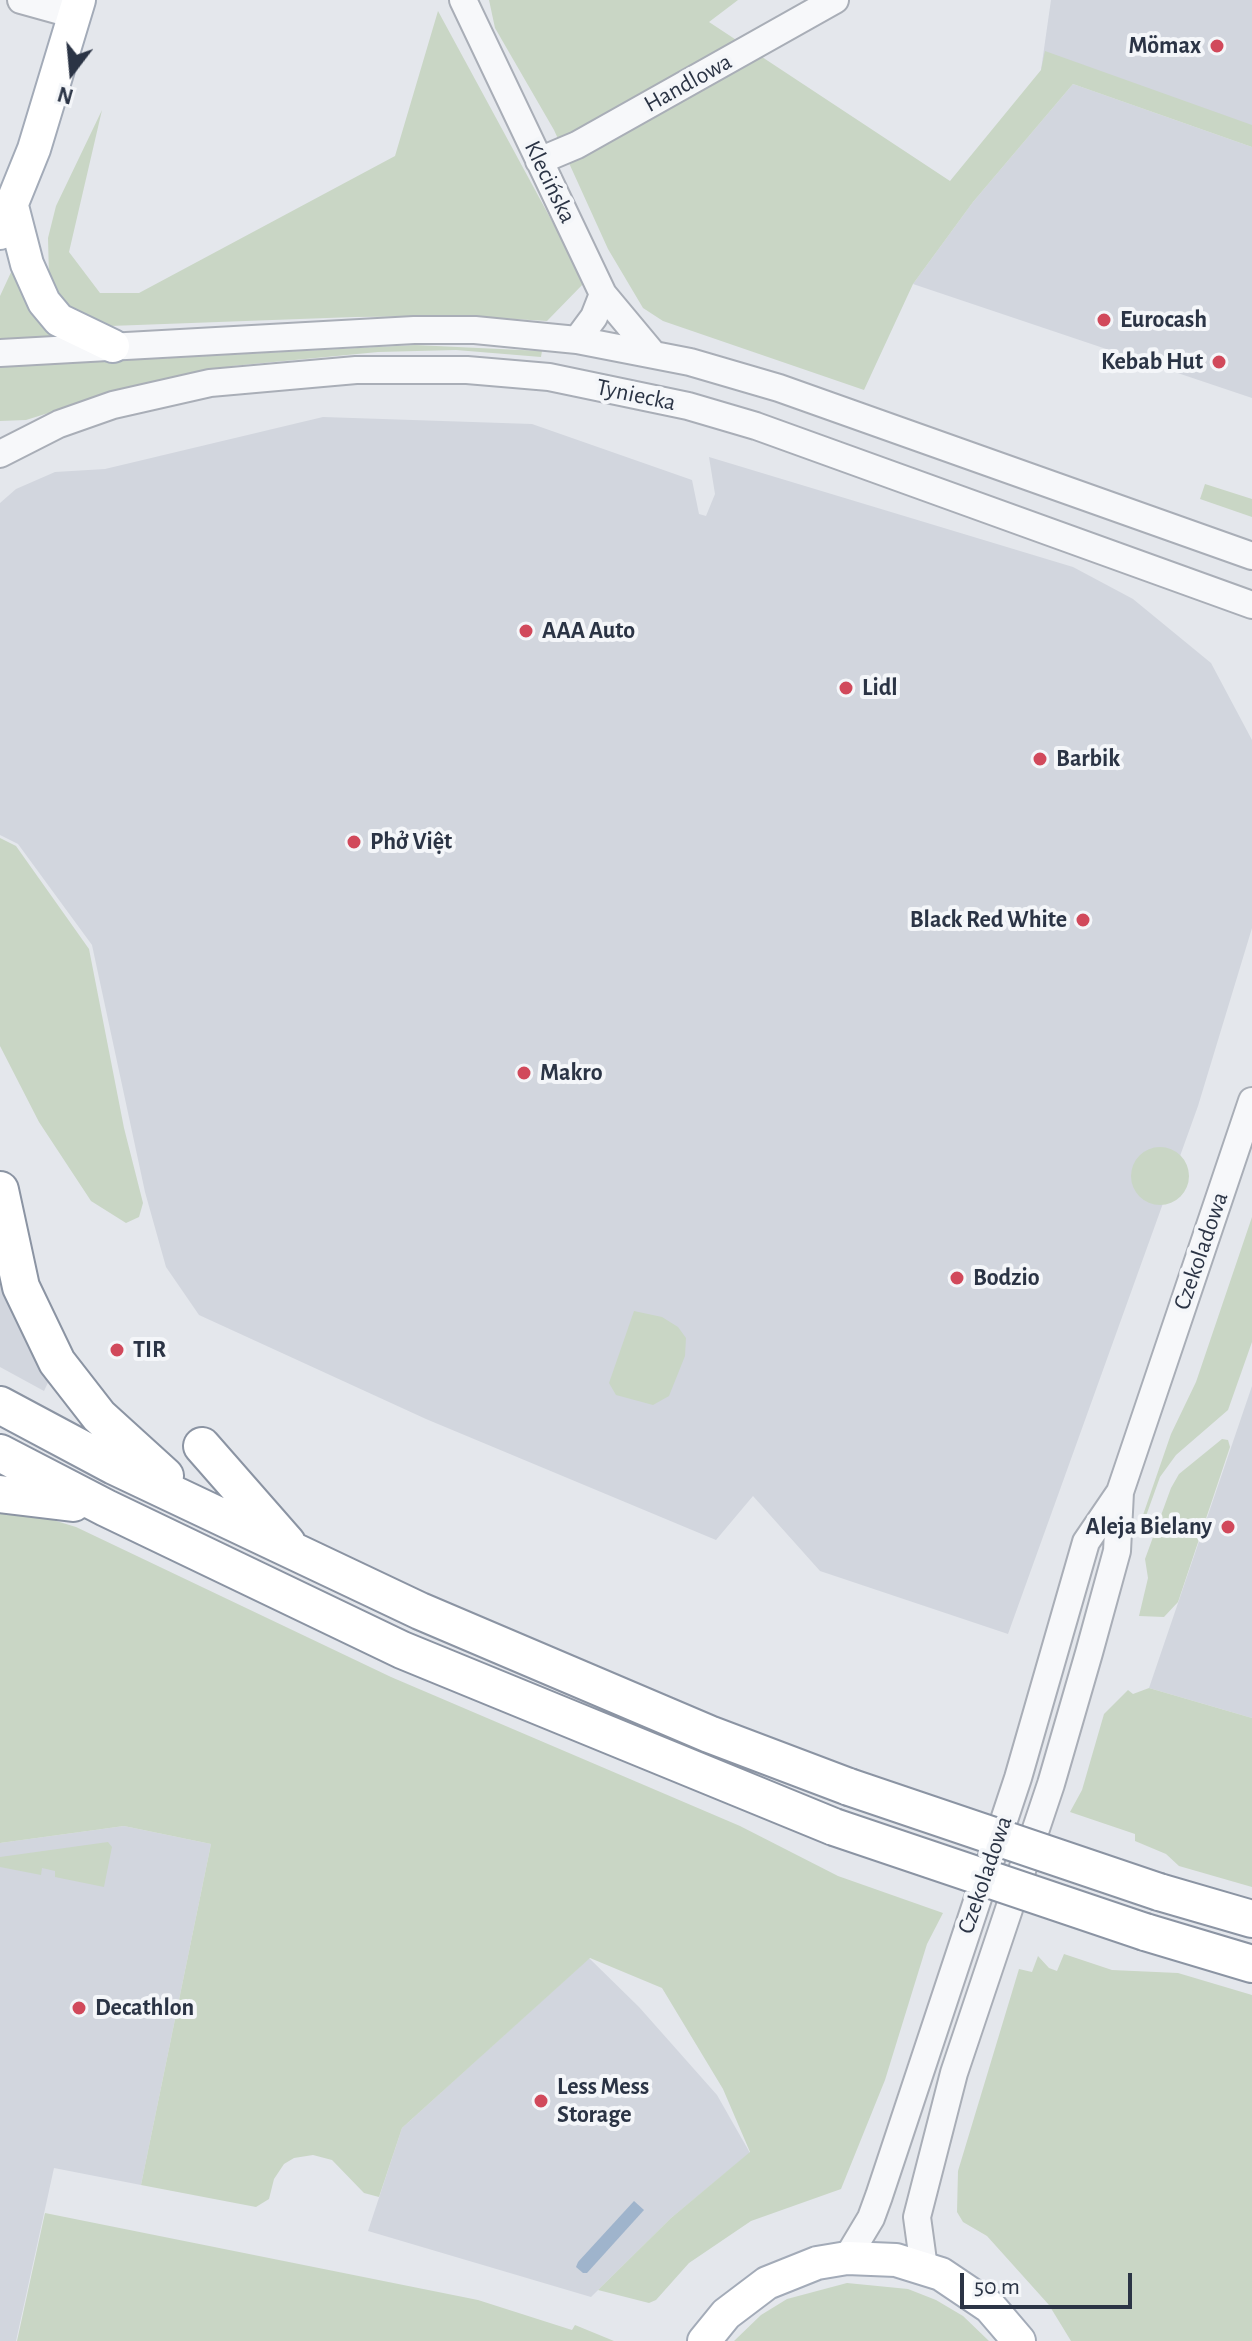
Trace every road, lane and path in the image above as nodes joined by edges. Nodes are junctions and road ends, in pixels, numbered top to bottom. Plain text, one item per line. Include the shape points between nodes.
1 (21, 0) edge
2 (463, 0) edge
3 (835, 0) edge
4 (77, 8) edge
5 (539, 161) junction
6 (6, 219) edge
7 (603, 294) junction
8 (577, 340) junction
9 (113, 346) junction
10 (0, 353) edge
11 (653, 354) junction
12 (59, 424) junction
13 (0, 431) edge
14 (0, 454) edge
15 (1252, 556) edge
16 (1252, 605) edge
17 (1252, 1101) edge
18 (0, 1190) edge
19 (0, 1405) edge
20 (202, 1446) dead end
21 (0, 1453) edge
22 (1120, 1492) junction
23 (0, 1494) edge
24 (106, 1508) junction
25 (242, 1528) junction
26 (299, 1556) junction
27 (1252, 1919) edge
28 (1252, 1964) edge
29 (847, 2258) junction
30 (924, 2268) junction
31 (704, 2341) edge
32 (1019, 2341) edge

1 - 4 street
2 - 5 street, Klecińska
3 - 5 street, Handlowa via 577,145
4 - 6 main road
5 - 7 street, Klecińska
6 - 9 main road via 44,302 59,320
7 - 8 street
7 - 11 street, Klecińska
8 - 9 street, Tyniecka via 414,330
8 - 11 street, Tyniecka
9 - 10 street, Tyniecka
11 - 15 street, Tyniecka via 839,408
12 - 13 street
12 - 14 street, Tyniecka
12 - 16 street, Tyniecka via 159,393 257,377 356,370 467,370 549,377 756,426
17 - 22 street, Czekoladowa
18 - 25 highway via 21,1287 64,1374 147,1462
19 - 25 highway
20 - 26 highway
21 - 24 highway
22 - 29 street, Czekoladowa via 1086,1542 1018,1778 879,2196
22 - 30 street, Czekoladowa via 1117,1551 1085,1666 954,2073 919,2205
23 - 24 highway
24 - 28 highway, bridge via 402,1650 834,1827
25 - 26 highway
26 - 27 highway, bridge via 562,1674 849,1787
29 - 30 main road via 896,2260
29 - 31 main road via 817,2263 767,2283 726,2314
30 - 32 main road via 990,2307

